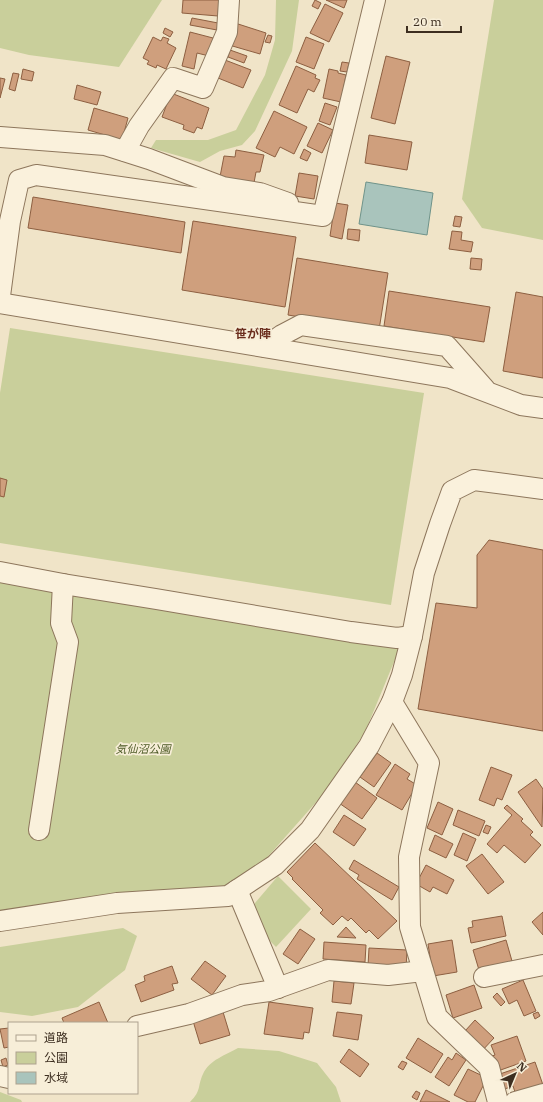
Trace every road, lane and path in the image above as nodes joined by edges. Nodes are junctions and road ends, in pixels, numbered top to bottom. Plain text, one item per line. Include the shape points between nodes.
1 (229, 0) edge
2 (375, 0) edge
3 (0, 137) edge
4 (125, 151) junction
5 (305, 214) junction
6 (0, 296) edge
7 (0, 303) edge
8 (374, 336) junction
9 (264, 347) junction
10 (370, 364) junction
11 (488, 392) junction
12 (543, 408) edge
13 (543, 489) edge
14 (0, 572) edge
15 (63, 584) junction
16 (412, 636) junction
17 (392, 702) junction
18 (39, 830) dead end
19 (237, 890) junction
20 (0, 921) edge
21 (543, 965) edge
22 (423, 971) junction
23 (484, 977) dead end
24 (278, 988) junction
25 (138, 1026) edge
26 (543, 1094) edge
27 (501, 1101) edge

1 - 4 street via 227,32 203,88 173,78 139,126
2 - 5 street via 323,216
3 - 4 street via 105,145
4 - 5 street via 223,186 260,193 288,203
5 - 6 street via 36,175 19,180 10,221
7 - 9 street
8 - 9 street via 301,325
8 - 10 street
8 - 11 street via 447,346
9 - 10 street
10 - 11 street via 450,378
11 - 12 street via 521,405
13 - 16 street via 474,480 452,491 424,573
14 - 15 street
15 - 16 street via 351,632 397,638
15 - 18 street via 61,623 68,642
16 - 17 street
17 - 19 street via 369,746 310,830 275,866
17 - 22 street via 429,762 409,857 410,927
19 - 20 street via 228,896 117,903
19 - 24 street
21 - 23 street
22 - 24 street via 388,975 328,970
22 - 27 street via 437,1017 489,1067
24 - 25 street via 242,995 189,1014
26 - 27 street

